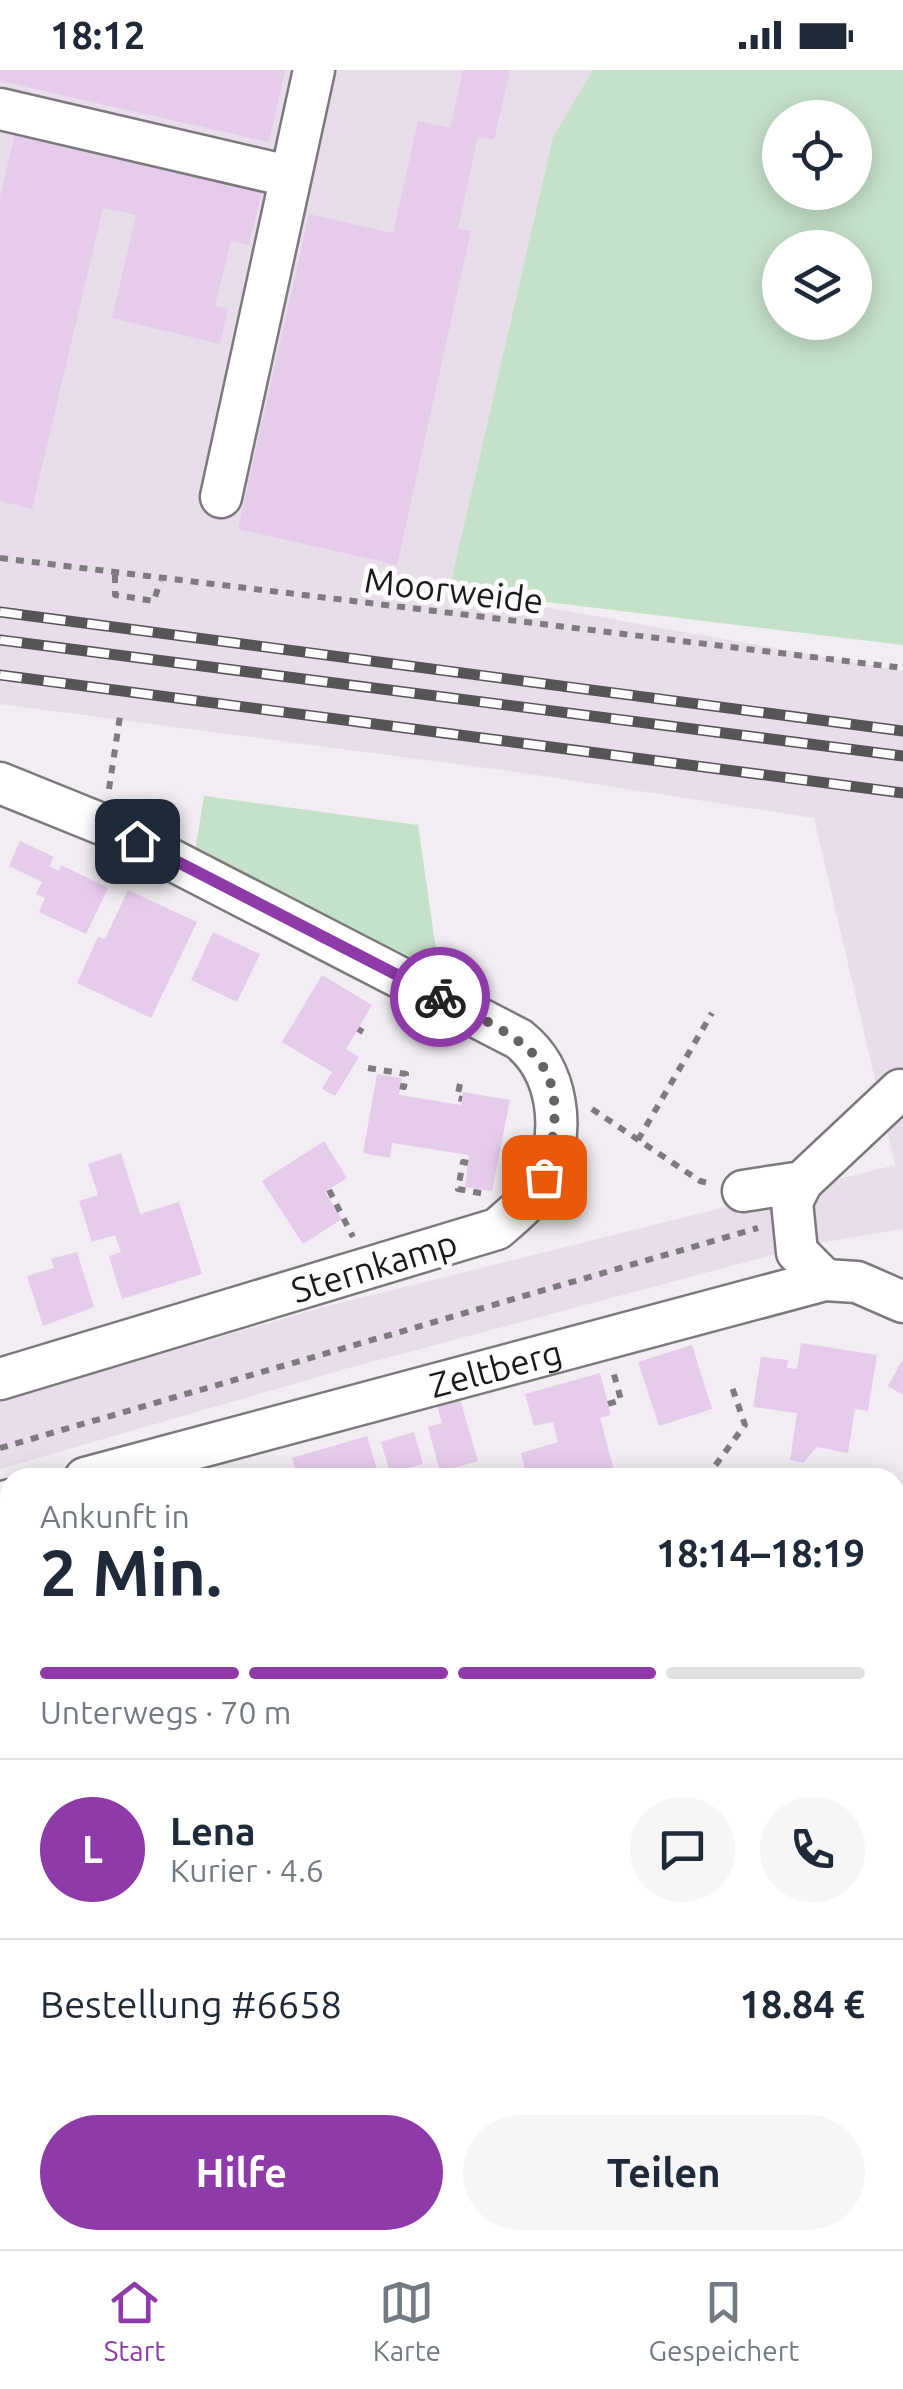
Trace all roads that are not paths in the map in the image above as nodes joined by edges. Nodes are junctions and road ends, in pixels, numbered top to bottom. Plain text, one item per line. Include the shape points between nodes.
1 (314, 70) edge
2 (0, 109) edge
3 (288, 176) junction
4 (221, 496) dead end
5 (0, 783) edge
6 (900, 1090) edge
7 (802, 1182) junction
8 (743, 1191) road end
9 (825, 1280) junction
10 (892, 1295) edge
11 (0, 1378) edge
12 (122, 1468) edge

1 - 3 street
2 - 3 street
3 - 4 street
5 - 11 street, Sternkamp via 104,824 519,1038 540,1056 553,1083 554,1142 544,1177 497,1229
6 - 7 street
7 - 8 street
7 - 9 street via 792,1202 797,1252
9 - 10 street, Zeltberg
9 - 12 street, Zeltberg

